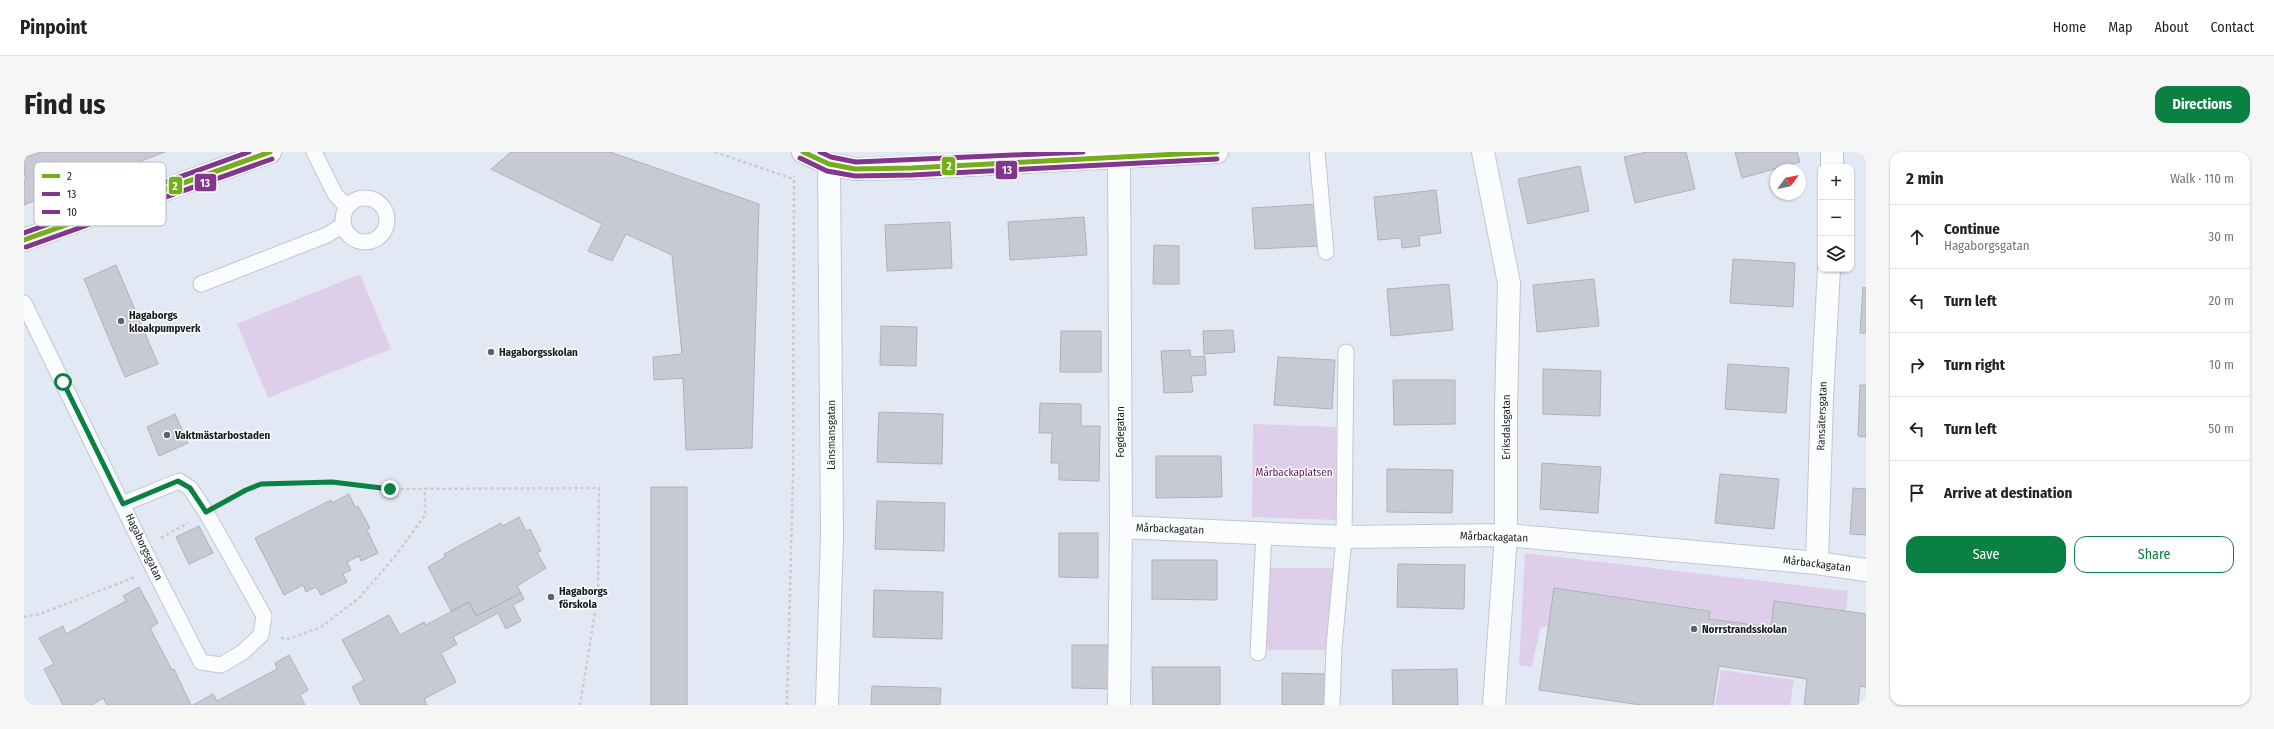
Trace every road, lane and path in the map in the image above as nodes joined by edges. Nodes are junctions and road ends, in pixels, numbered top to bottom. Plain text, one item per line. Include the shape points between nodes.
1 (270, 152) edge
2 (314, 152) edge
3 (715, 152) edge
4 (803, 152) edge
5 (1217, 152) edge
6 (1317, 152) edge
7 (1483, 152) edge
8 (1832, 152) edge
9 (1042, 157) edge
10 (235, 158) edge
11 (1118, 158) junction
12 (938, 159) edge
13 (855, 160) edge
14 (830, 164) junction
15 (1832, 164) edge
16 (166, 185) edge
17 (347, 207) junction
18 (344, 225) junction
19 (60, 226) edge
20 (24, 240) edge
21 (1326, 252) dead end
22 (1829, 272) edge
23 (200, 284) dead end
24 (24, 303) edge
25 (1346, 352) dead end
26 (425, 488) junction
27 (123, 504) junction
28 (206, 512) junction
29 (1121, 527) junction
30 (1264, 533) junction
31 (1506, 535) junction
32 (1344, 536) junction
33 (145, 548) junction
34 (1817, 563) junction
35 (154, 570) junction
36 (1866, 570) edge
37 (24, 617) edge
38 (260, 635) junction
39 (1258, 653) dead end
40 (580, 705) edge
41 (788, 705) edge
42 (827, 705) edge
43 (1119, 705) edge
44 (1332, 705) edge
45 (1494, 705) edge

1 - 10 street
2 - 17 lane via 335,194
3 - 41 path via 793,179 793,475
4 - 14 street
5 - 11 street
6 - 21 lane
7 - 31 street, Eriksdalsgatan via 1509,283
8 - 15 street
9 - 11 street
9 - 12 street
10 - 16 street
11 - 29 street, Fogdegatan
12 - 13 street
13 - 14 street
14 - 42 street, Länsmansgatan via 832,534
17 - 18 lane via 343,216
17 - 18 lane via 354,201 371,198 385,208 387,225 378,239 362,243 347,234
18 - 23 lane via 327,235
19 - 20 street
22 - 34 street, Ransätersgatan
24 - 27 lane, Hagaborgsgatan
25 - 32 lane
26 - 28 path via 390,489 332,482 261,484
26 - 38 path via 425,515 397,554 359,598 321,627 288,639
26 - 40 path via 599,488 598,594
27 - 28 lane via 178,481 190,488
27 - 33 lane, Hagaborgsgatan
28 - 33 path
28 - 38 lane via 264,616
29 - 30 street, Mårbackagatan
29 - 43 street, Fogdegatan
30 - 32 street, Mårbackagatan
30 - 39 lane
31 - 32 street, Mårbackagatan
31 - 34 street, Mårbackagatan
31 - 45 street, Eriksdalsgatan
32 - 44 lane via 1334,647
33 - 35 lane, Hagaborgsgatan
34 - 36 street, Mårbackagatan
35 - 37 path via 40,614
35 - 38 lane, Hagaborgsgatan via 201,662 221,665 243,652

